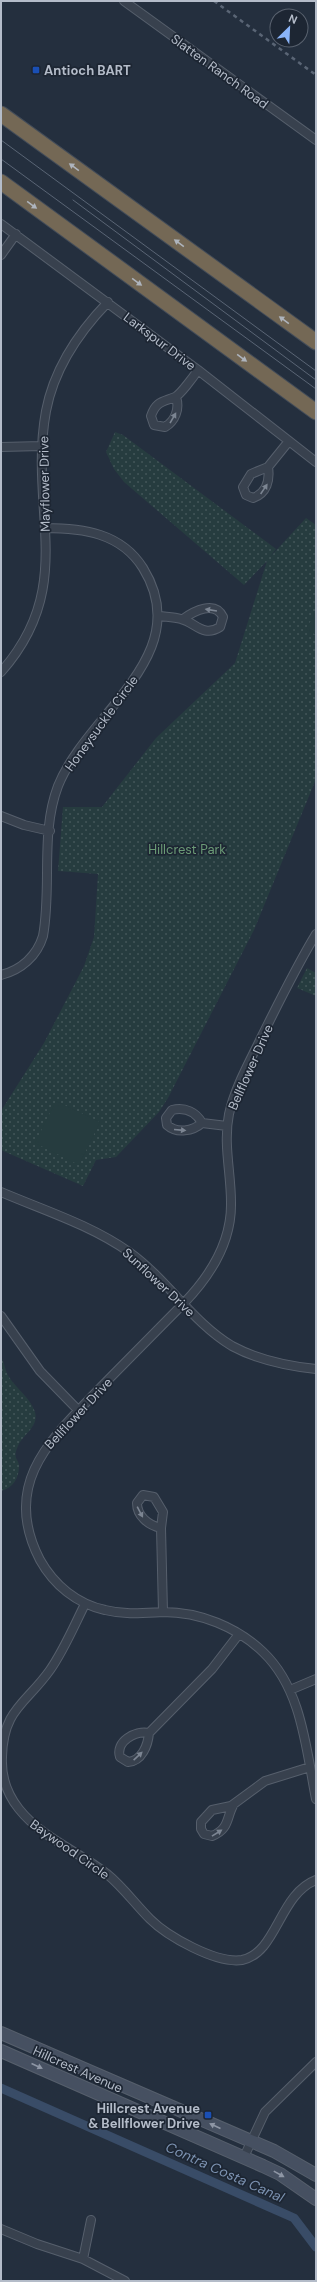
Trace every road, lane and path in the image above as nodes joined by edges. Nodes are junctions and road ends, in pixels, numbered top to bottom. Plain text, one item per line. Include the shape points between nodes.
1 (124, 1) edge
2 (1, 114) edge
3 (316, 140) edge
4 (1, 182) edge
5 (1, 224) edge
6 (16, 234) junction
7 (1, 255) edge
8 (108, 302) junction
9 (316, 342) edge
10 (198, 370) junction
11 (176, 397) dead end
12 (316, 412) edge
13 (289, 441) junction
14 (42, 446) junction
15 (1, 447) edge
16 (316, 462) edge
17 (268, 467) dead end
18 (45, 528) junction
19 (159, 616) junction
20 (183, 619) dead end
21 (1, 672) edge
22 (1, 816) edge
23 (50, 831) junction
24 (316, 934) edge
25 (1, 975) edge
26 (202, 1123) dead end
27 (227, 1126) junction
28 (1, 1192) edge
29 (184, 1303) junction
30 (1, 1316) edge
31 (316, 1369) edge
32 (78, 1410) junction
33 (161, 1528) dead end
34 (85, 1604) junction
35 (163, 1612) junction
36 (239, 1634) junction
37 (316, 1679) edge
38 (290, 1690) junction
39 (3, 1728) edge
40 (149, 1733) dead end
41 (2, 1747) edge
42 (310, 1768) junction
43 (316, 1799) edge
44 (234, 1804) junction
45 (316, 1880) edge
46 (1, 2033) edge
47 (1, 2051) edge
48 (316, 2062) edge
49 (251, 2141) junction
50 (244, 2157) junction
51 (316, 2175) edge
52 (316, 2199) edge
53 (91, 2220) dead end
54 (1, 2229) edge
55 (83, 2259) junction
56 (126, 2281) edge

1 - 3 street, Slatten Ranch Road
9 -> 2 highway
4 -> 12 highway
5 - 6 street, Larkspur Drive
6 - 7 street
6 - 8 street, Larkspur Drive
8 - 10 street, Larkspur Drive
8 - 14 street, Mayflower Drive via 80,334 59,371 46,411
10 - 11 street
10 - 13 street, Larkspur Drive
13 - 16 street, Larkspur Drive
13 - 17 street
14 - 15 street
14 - 18 street, Mayflower Drive
18 - 19 street, Honeysuckle Circle via 87,530 107,536 123,546 147,574 156,596
18 - 21 street, Mayflower Drive via 46,559 40,606 22,646
19 - 20 street
19 - 23 street, Honeysuckle Circle via 155,640 142,666 62,777 53,804
22 - 23 street
23 - 25 street, Honeysuckle Circle via 44,929 41,941 28,961
24 - 27 street, Bellflower Drive via 248,1066 233,1100
26 - 27 street
27 - 29 street, Bellflower Drive via 231,1202 227,1235 216,1262
28 - 29 street, Sunflower Drive via 117,1244
29 - 31 street, Sunflower Drive via 216,1334 240,1350 277,1363
29 - 32 street, Bellflower Drive
30 - 32 street via 40,1371
32 - 34 street, Bellflower Drive via 46,1444 33,1467 27,1489 25,1512 29,1537 42,1564 61,1586
33 - 35 street
34 - 35 street, Bellflower Drive via 130,1614
34 - 39 street, Baywood Circle via 50,1670 20,1703
35 - 36 street, Bellflower Drive via 207,1619
36 - 38 street, Bellflower Drive via 270,1659
36 - 40 street via 212,1670
37 - 38 street
38 - 42 street, Bellflower Drive
39 - 41 street, Baywood Circle
41 - 45 street, Baywood Circle via 5,1783 15,1804 30,1822 107,1874 162,1929 208,1954 233,1960 252,1956 265,1943 293,1896
42 - 43 street, Bellflower Drive
42 - 44 street via 265,1781
44 -> 44 street via 210,1811 200,1826 204,1834 212,1836 221,1831 229,1821
49 -> 46 main road, Hillcrest Avenue
47 -> 50 main road, Hillcrest Avenue
48 - 49 street via 298,2082 270,2106
49 - 50 street
49 - 51 main road, Hillcrest Avenue via 284,2156
50 -> 52 main road, Hillcrest Avenue via 280,2174
53 - 55 street
54 - 55 street
55 - 56 street

